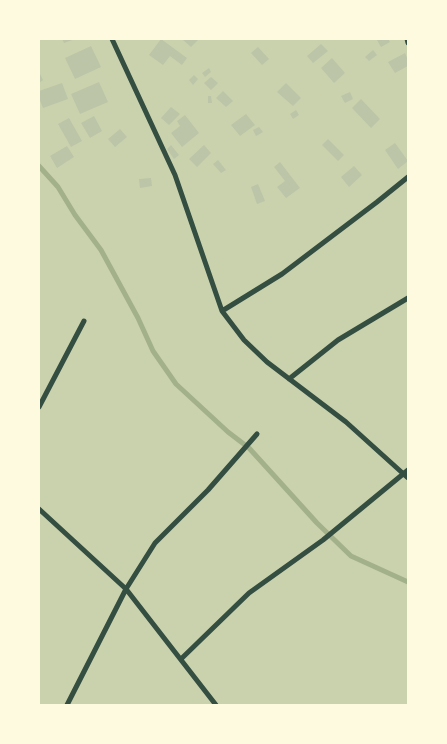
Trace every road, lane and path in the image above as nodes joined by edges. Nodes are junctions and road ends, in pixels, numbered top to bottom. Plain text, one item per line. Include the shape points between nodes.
1 (112, 39) edge
2 (407, 39) edge
3 (408, 43) edge
4 (408, 177) edge
5 (408, 298) edge
6 (222, 311) junction
7 (84, 321) dead end
8 (289, 378) junction
9 (39, 407) edge
10 (257, 434) dead end
11 (407, 474) edge
12 (40, 510) edge
13 (39, 518) edge
14 (126, 589) junction
15 (181, 660) junction
16 (67, 705) edge
17 (216, 705) edge

1 - 6 street via 175,175
2 - 3 street
4 - 6 street via 282,274
5 - 8 street via 338,340
6 - 8 street via 244,340
7 - 9 street
8 - 11 street
10 - 14 street via 155,543
11 - 15 street via 249,593
12 - 13 street
12 - 14 street
14 - 15 street
14 - 16 street
15 - 17 street

